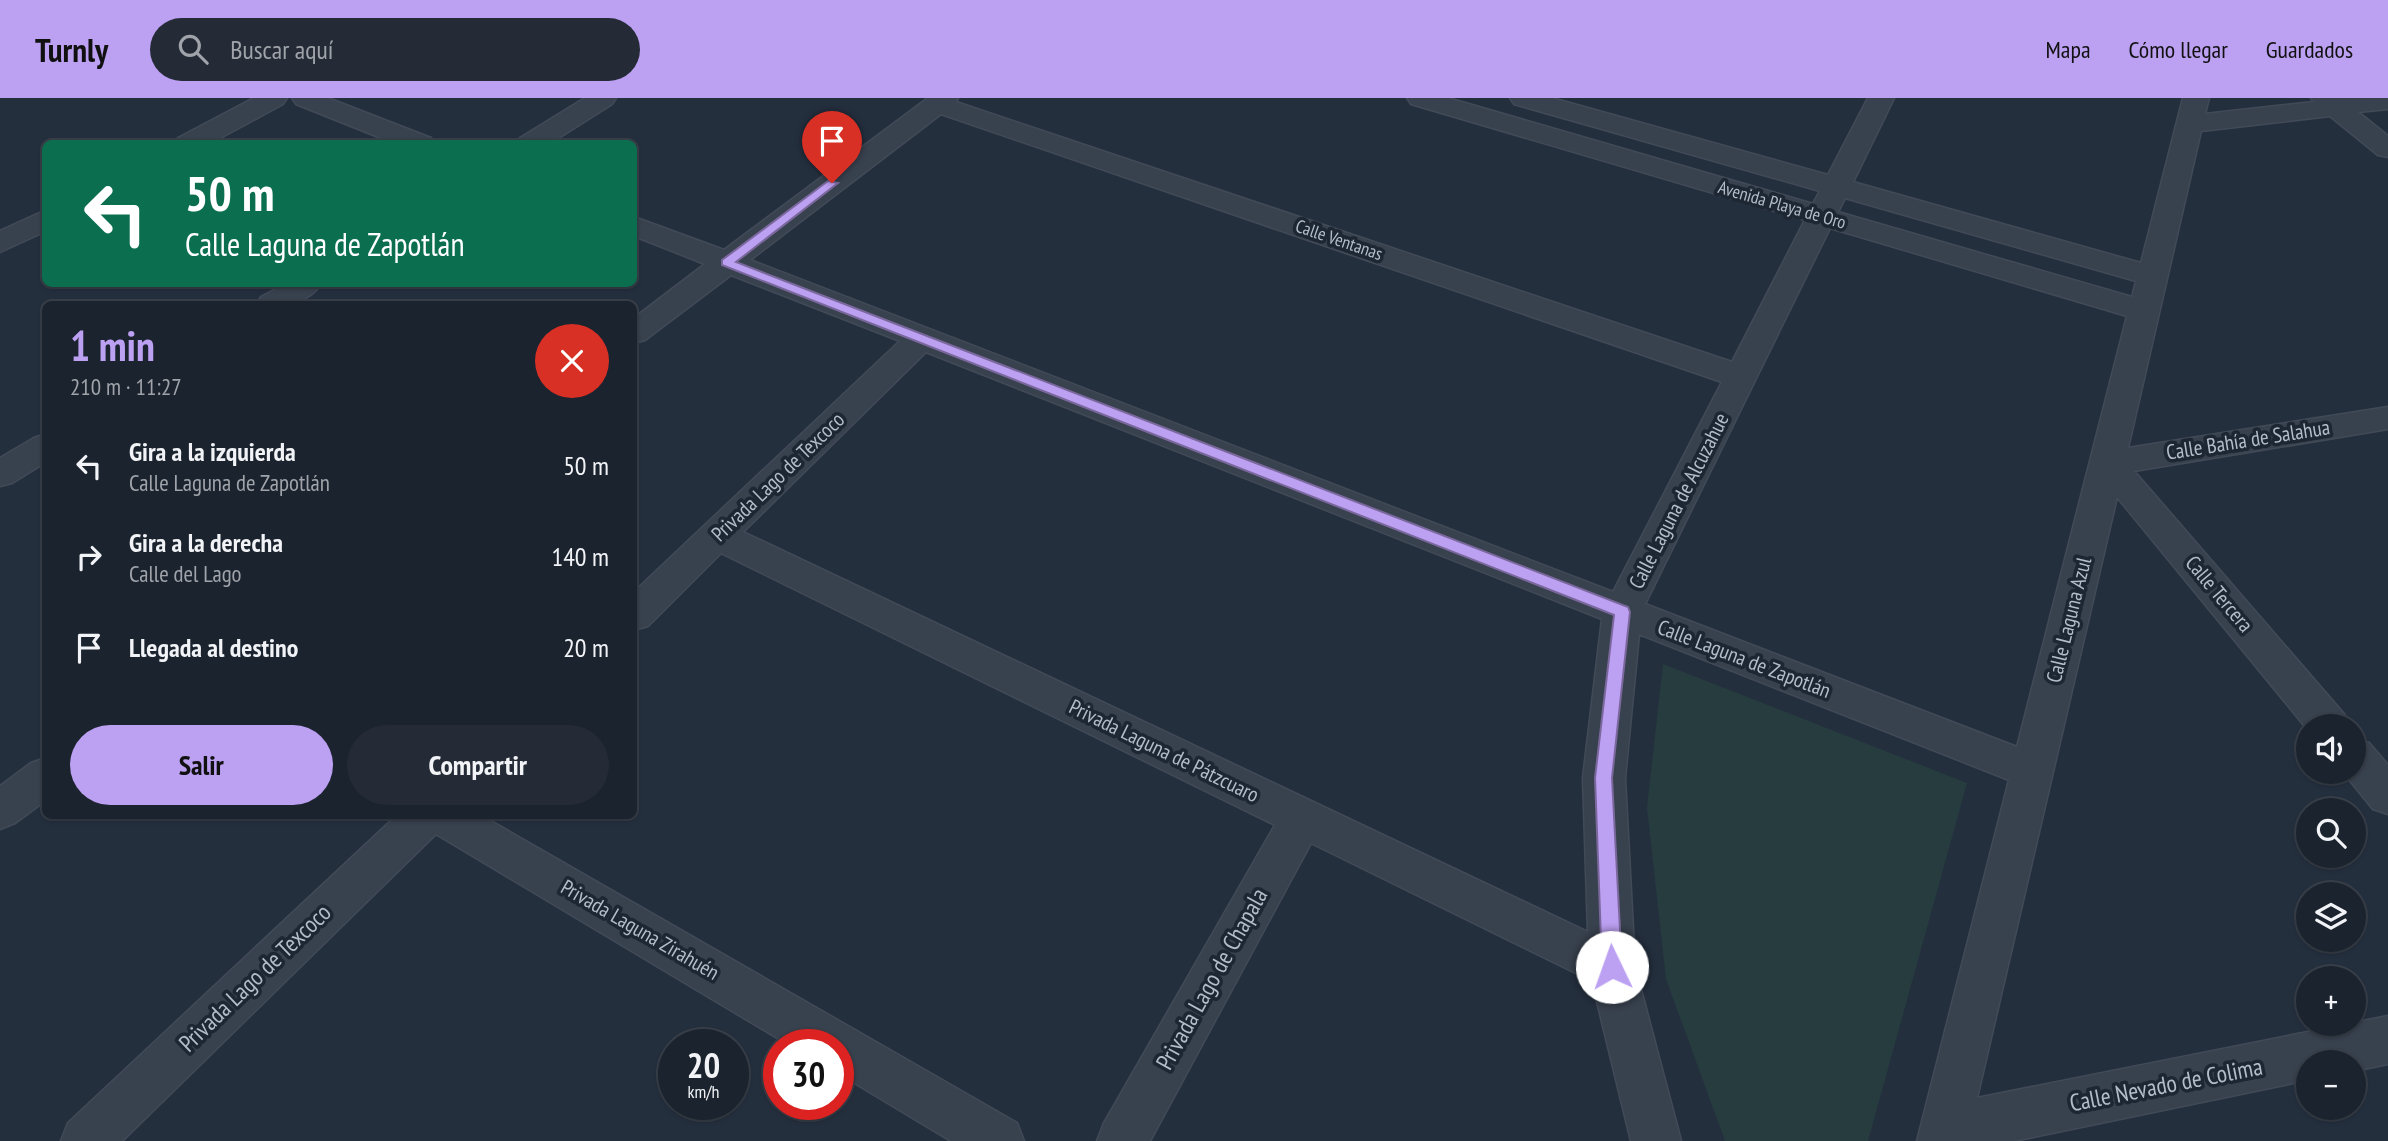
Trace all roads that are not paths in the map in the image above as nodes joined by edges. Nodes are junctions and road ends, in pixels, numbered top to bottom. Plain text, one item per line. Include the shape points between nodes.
1 (274, 98) edge
2 (305, 98) edge
3 (603, 98) edge
4 (1420, 98) edge
5 (1523, 98) edge
6 (1881, 98) edge
7 (941, 101) edge
8 (2388, 101) edge
9 (2329, 103) edge
10 (2193, 111) edge
11 (195, 140) edge
12 (411, 140) edge
13 (536, 140) edge
14 (2388, 149) edge
15 (1829, 202) junction
16 (42, 221) edge
17 (637, 227) edge
18 (0, 243) edge
19 (727, 263) junction
20 (301, 287) edge
21 (2149, 294) junction
22 (277, 301) edge
23 (637, 331) edge
24 (922, 338) junction
25 (1741, 377) junction
26 (2388, 418) edge
27 (42, 448) edge
28 (2108, 463) junction
29 (0, 474) edge
30 (717, 535) junction
31 (637, 612) edge
32 (1622, 612) junction
33 (2319, 714) edge
34 (2366, 769) edge
35 (2032, 771) junction
36 (42, 779) edge
37 (2388, 796) edge
38 (0, 810) edge
39 (1302, 817) junction
40 (422, 819) edge
41 (449, 819) edge
42 (1612, 967) junction
43 (808, 1029) edge
44 (2388, 1041) edge
45 (854, 1056) edge
46 (1943, 1135) edge
47 (86, 1141) edge
48 (999, 1141) edge
49 (1122, 1141) edge
50 (1656, 1141) edge

1 - 11 street
2 - 12 street
3 - 13 street
4 - 15 street, Avenida Playa de Oro
5 - 15 street, Avenida Playa de Oro
6 - 15 street, Calle Laguna de Alcuzahue
7 - 19 street
7 - 25 street, Calle Ventanas
8 - 9 street
9 - 10 street
9 - 14 street
10 - 21 street, Calle Laguna Azul
15 - 21 street, Avenida Playa de Oro
15 - 25 street, Calle Laguna de Alcuzahue
16 - 18 street
17 - 19 street, Calle Laguna de Zapotlán
19 - 23 street
19 - 24 street, Calle Laguna de Zapotlán
20 - 22 street
21 - 28 street, Calle Laguna Azul
24 - 30 street, Privada Lago de Texcoco
24 - 32 street, Calle Laguna de Zapotlán
25 - 32 street, Calle Laguna de Alcuzahue
26 - 28 street, Calle Bahía de Salahua
27 - 29 street
28 - 33 street, Calle Tercera
28 - 35 street, Calle Laguna Azul
30 - 31 street, Privada Lago de Texcoco
30 - 39 street, Privada Laguna de Pátzcuaro
32 - 35 street, Calle Laguna de Zapotlán
32 - 42 street, Calle Laguna de Alcuzahue via 1604,778
34 - 37 street
35 - 46 street, Calle Laguna Azul
36 - 38 street
39 - 42 street, Privada Laguna de Pátzcuaro
39 - 49 street, Privada Lago de Chapala
40 - 47 street, Privada Lago de Texcoco
41 - 43 street, Privada Laguna Zirahuén
42 - 50 street, Calle Laguna de Alcuzahue
44 - 46 street, Calle Nevado de Colima
45 - 48 street, Privada Laguna Zirahuén

